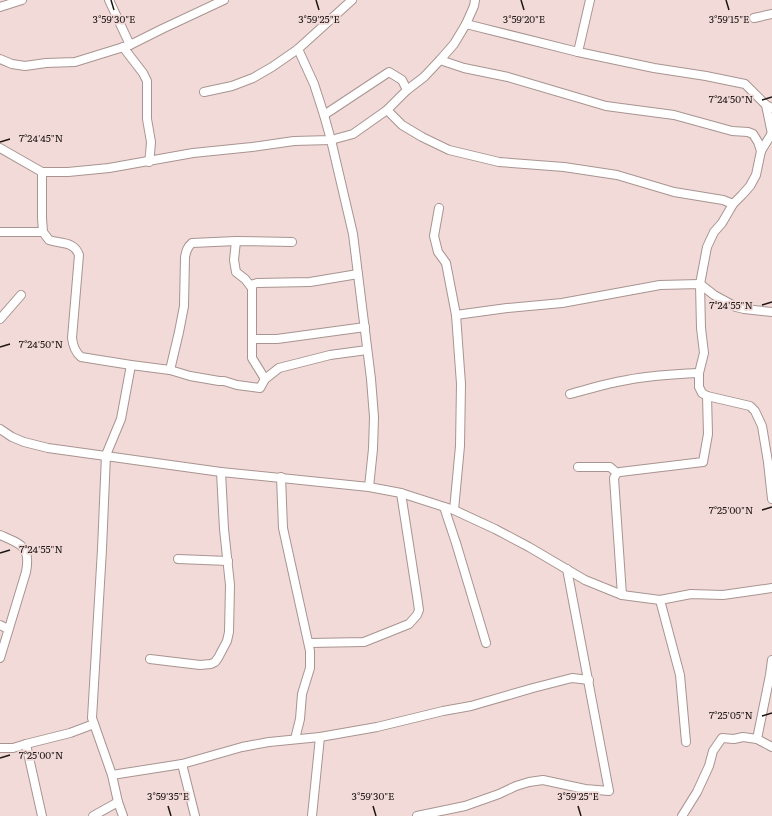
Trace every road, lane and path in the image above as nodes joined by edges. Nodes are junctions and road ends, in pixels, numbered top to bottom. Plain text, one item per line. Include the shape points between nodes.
1 (22, 0) edge
2 (109, 0) edge
3 (224, 0) edge
4 (352, 0) edge
5 (475, 0) edge
6 (590, 0) edge
7 (0, 7) edge
8 (772, 14) edge
9 (754, 18) dead end
10 (466, 24) junction
11 (126, 46) junction
12 (298, 49) junction
13 (578, 52) junction
14 (0, 60) edge
15 (440, 60) junction
16 (407, 90) junction
17 (204, 92) dead end
18 (769, 107) edge
19 (387, 110) junction
20 (324, 115) junction
21 (772, 134) edge
22 (331, 140) junction
23 (0, 148) edge
24 (761, 151) junction
25 (149, 162) junction
26 (42, 172) junction
27 (733, 204) junction
28 (439, 208) dead end
29 (0, 232) edge
30 (44, 232) junction
31 (236, 241) junction
32 (292, 242) dead end
33 (358, 274) junction
34 (700, 284) junction
35 (250, 285) junction
36 (21, 295) dead end
37 (772, 312) edge
38 (456, 315) junction
39 (0, 319) edge
40 (365, 327) junction
41 (252, 339) junction
42 (367, 350) junction
43 (131, 366) junction
44 (170, 370) junction
45 (699, 373) junction
46 (265, 379) junction
47 (570, 394) dead end
48 (707, 396) junction
49 (0, 429) edge
50 (106, 455) junction
51 (578, 467) dead end
52 (221, 472) junction
53 (617, 473) junction
54 (281, 477) junction
55 (369, 487) junction
56 (401, 493) junction
57 (772, 499) edge
58 (444, 507) junction
59 (454, 510) junction
60 (0, 535) edge
61 (178, 559) dead end
62 (228, 561) junction
63 (567, 569) junction
64 (772, 588) edge
65 (622, 595) junction
66 (660, 600) junction
67 (0, 625) edge
68 (8, 629) junction
69 (308, 643) junction
70 (486, 643) dead end
71 (0, 658) edge
72 (150, 659) dead end
73 (772, 660) edge
74 (589, 680) junction
75 (94, 724) junction
76 (320, 738) junction
77 (757, 738) junction
78 (295, 739) junction
79 (686, 742) dead end
80 (26, 744) junction
81 (772, 747) edge
82 (0, 748) edge
83 (182, 764) junction
84 (112, 776) junction
85 (118, 802) junction
86 (42, 816) edge
87 (93, 816) edge
88 (123, 816) edge
89 (195, 816) edge
90 (312, 816) edge
91 (417, 816) edge
92 (682, 816) edge

1 - 7 street
2 - 11 street
3 - 11 street
4 - 12 street
5 - 10 street
6 - 13 street
8 - 9 street
10 - 13 street
10 - 15 street
11 - 14 street via 75,62 25,66
11 - 25 street via 147,80 147,119 151,142
12 - 17 street via 253,78
12 - 20 street via 314,84
13 - 18 street via 745,84
15 - 16 street
15 - 24 street via 606,106 674,115 732,131 748,132 753,134
16 - 19 street
16 - 20 street via 402,80 390,72
18 - 21 street
19 - 22 street via 353,134
19 - 27 street via 402,125 449,150 499,162 564,167 617,175 674,192
20 - 22 street
21 - 24 street
22 - 25 street via 294,141 193,153
22 - 33 street via 353,234
23 - 26 street
24 - 27 street via 756,175 750,186
25 - 26 street via 68,172
26 - 30 street
27 - 34 street via 707,247
28 - 38 street via 434,236 438,252 446,263
29 - 30 street
30 - 43 street via 49,240 67,243 74,247 79,255 72,338 78,354 89,359
31 - 32 street
31 - 35 street via 236,272
31 - 44 street via 192,243 187,250 184,306
33 - 35 street via 310,282
33 - 40 street
34 - 37 street via 736,307
34 - 38 street via 660,285 562,303
34 - 45 street via 704,353
35 - 41 street
36 - 39 street
38 - 59 street via 461,384 460,446
40 - 41 street via 277,339
40 - 42 street
41 - 46 street via 252,358
42 - 46 street via 330,355 279,368
42 - 55 street via 374,417
43 - 44 street
43 - 50 street via 121,419
44 - 46 street via 260,388
45 - 47 street via 627,380
45 - 48 street via 699,387
48 - 53 street via 708,434 703,462
48 - 57 street via 750,406 756,411 762,426
49 - 50 street via 24,442 48,448
50 - 52 street
50 - 75 street via 92,718
51 - 53 street via 610,467
52 - 54 street
52 - 62 street
53 - 65 street via 613,481
54 - 55 street
54 - 69 street via 283,528
55 - 56 street
56 - 58 street
56 - 69 street via 419,610 417,616 409,624 364,642
58 - 59 street
58 - 70 street
59 - 63 street via 495,528
60 - 68 street via 21,545 28,556 26,572
61 - 62 street
62 - 72 street via 229,632 215,662 200,666
63 - 65 street via 585,580
63 - 74 street
64 - 66 street via 723,595 691,594
65 - 66 street
66 - 79 street via 680,675
67 - 68 street
68 - 71 street
69 - 78 street via 310,668 302,694
73 - 77 street
74 - 76 street via 572,678 471,706
74 - 91 street via 609,791 543,780 516,786 465,806
75 - 80 street
75 - 84 street
76 - 78 street
76 - 90 street
77 - 81 street
77 - 92 street via 722,738 713,751 697,792
78 - 83 street via 242,747
80 - 82 street
80 - 86 street
83 - 84 street
83 - 89 street
84 - 85 street
85 - 87 street
85 - 88 street

